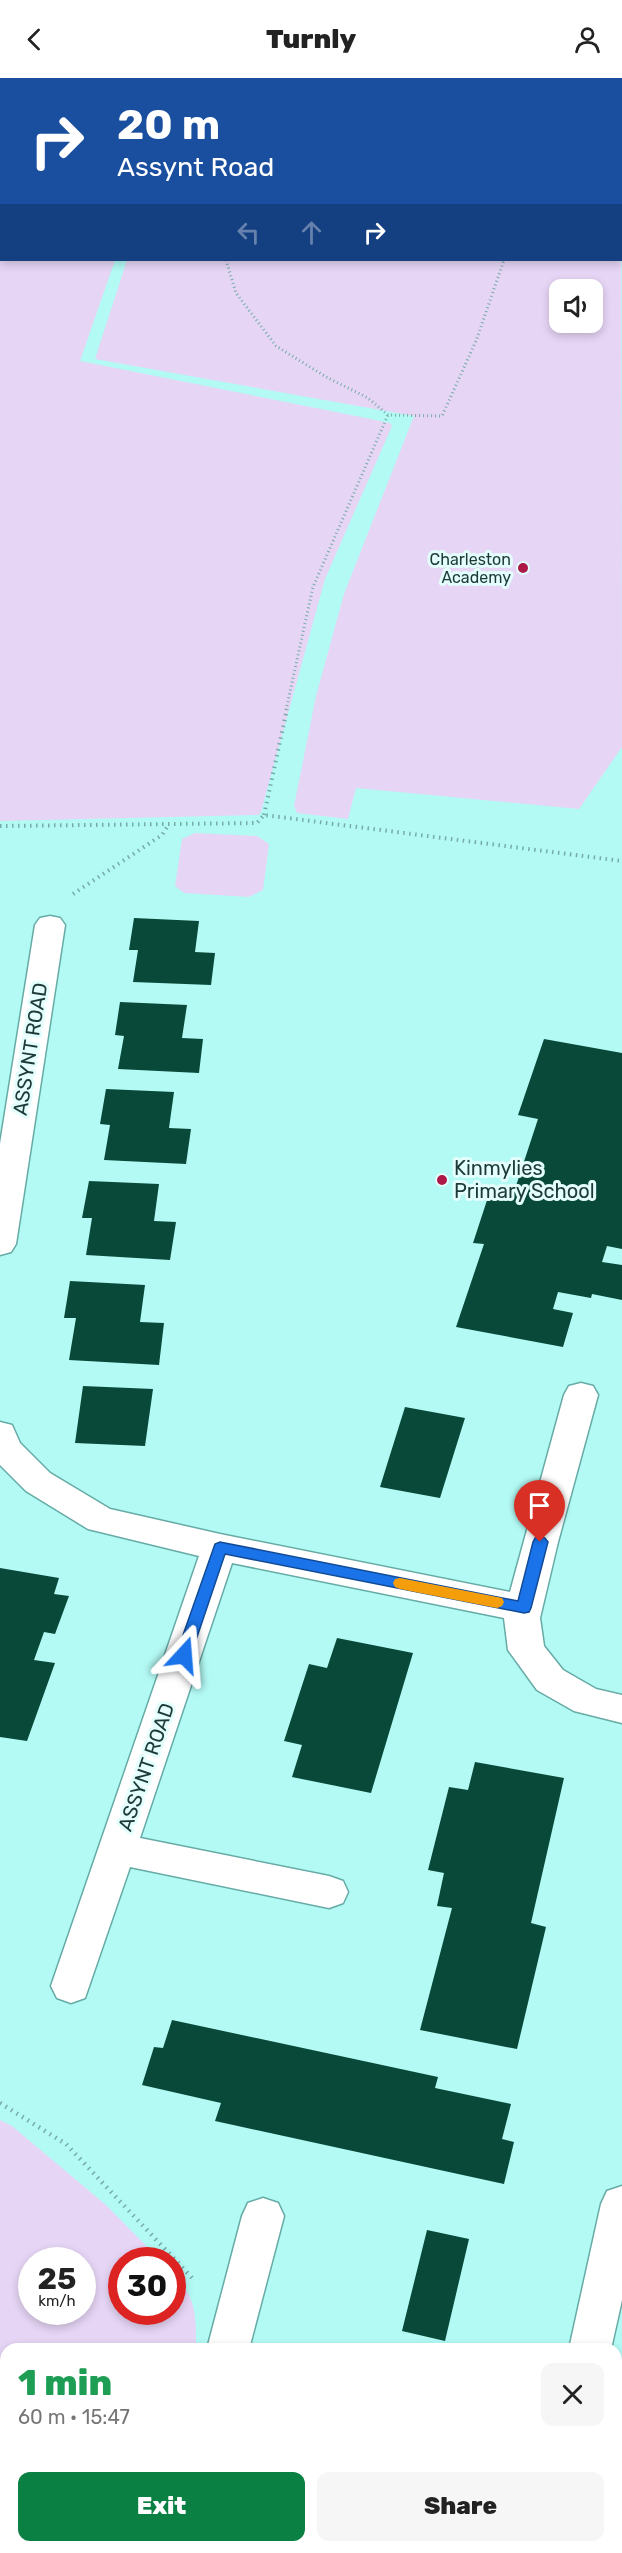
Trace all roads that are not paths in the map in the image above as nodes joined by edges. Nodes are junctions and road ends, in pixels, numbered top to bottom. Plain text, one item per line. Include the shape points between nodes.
1 (50, 925) road end
2 (0, 1244) edge
3 (581, 1395) dead end
4 (0, 1434) edge
5 (220, 1547) junction
6 (524, 1608) junction
7 (622, 1709) edge
8 (118, 1849) junction
9 (329, 1892) dead end
10 (71, 1986) dead end
11 (263, 2216) dead end
12 (619, 2229) edge
13 (230, 2343) edge
14 (591, 2343) edge

1 - 2 street, ASSYNT ROAD
3 - 6 street
4 - 5 street via 4,1448 38,1482 100,1520
5 - 6 street
5 - 8 street, ASSYNT ROAD
6 - 7 street via 526,1650 550,1680 587,1701
8 - 9 street, ASSYNT ROAD
8 - 10 street, ASSYNT ROAD
11 - 13 street
12 - 14 street

